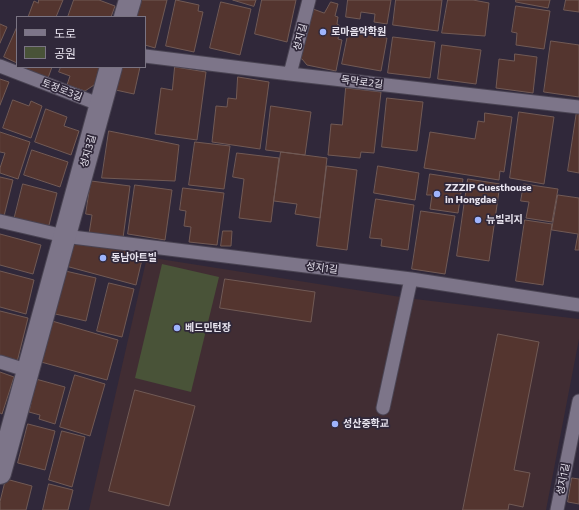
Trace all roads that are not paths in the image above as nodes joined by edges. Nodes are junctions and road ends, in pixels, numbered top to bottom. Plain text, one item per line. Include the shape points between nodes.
1 (130, 0) edge
2 (309, 0) edge
3 (125, 16) edge
4 (146, 56) edge
5 (0, 66) edge
6 (111, 68) edge
7 (290, 74) junction
8 (101, 105) junction
9 (579, 107) edge
10 (0, 221) edge
11 (64, 236) junction
12 (411, 279) junction
13 (579, 305) edge
14 (0, 362) edge
15 (28, 371) junction
16 (579, 401) edge
17 (383, 408) dead end
18 (0, 473) edge
19 (557, 510) edge

1 - 3 street
2 - 7 lane, 성지길
4 - 7 lane, 독막로2길
5 - 8 lane, 토정로3길
6 - 8 street, 성지3길
7 - 9 lane, 독막로2길
8 - 11 street, 성지3길
10 - 11 lane
11 - 12 lane, 성지1길
11 - 15 street, 성지3길
12 - 13 lane, 성지1길
12 - 17 lane
14 - 15 lane
15 - 18 street, 성지3길
16 - 19 lane, 성지1길

